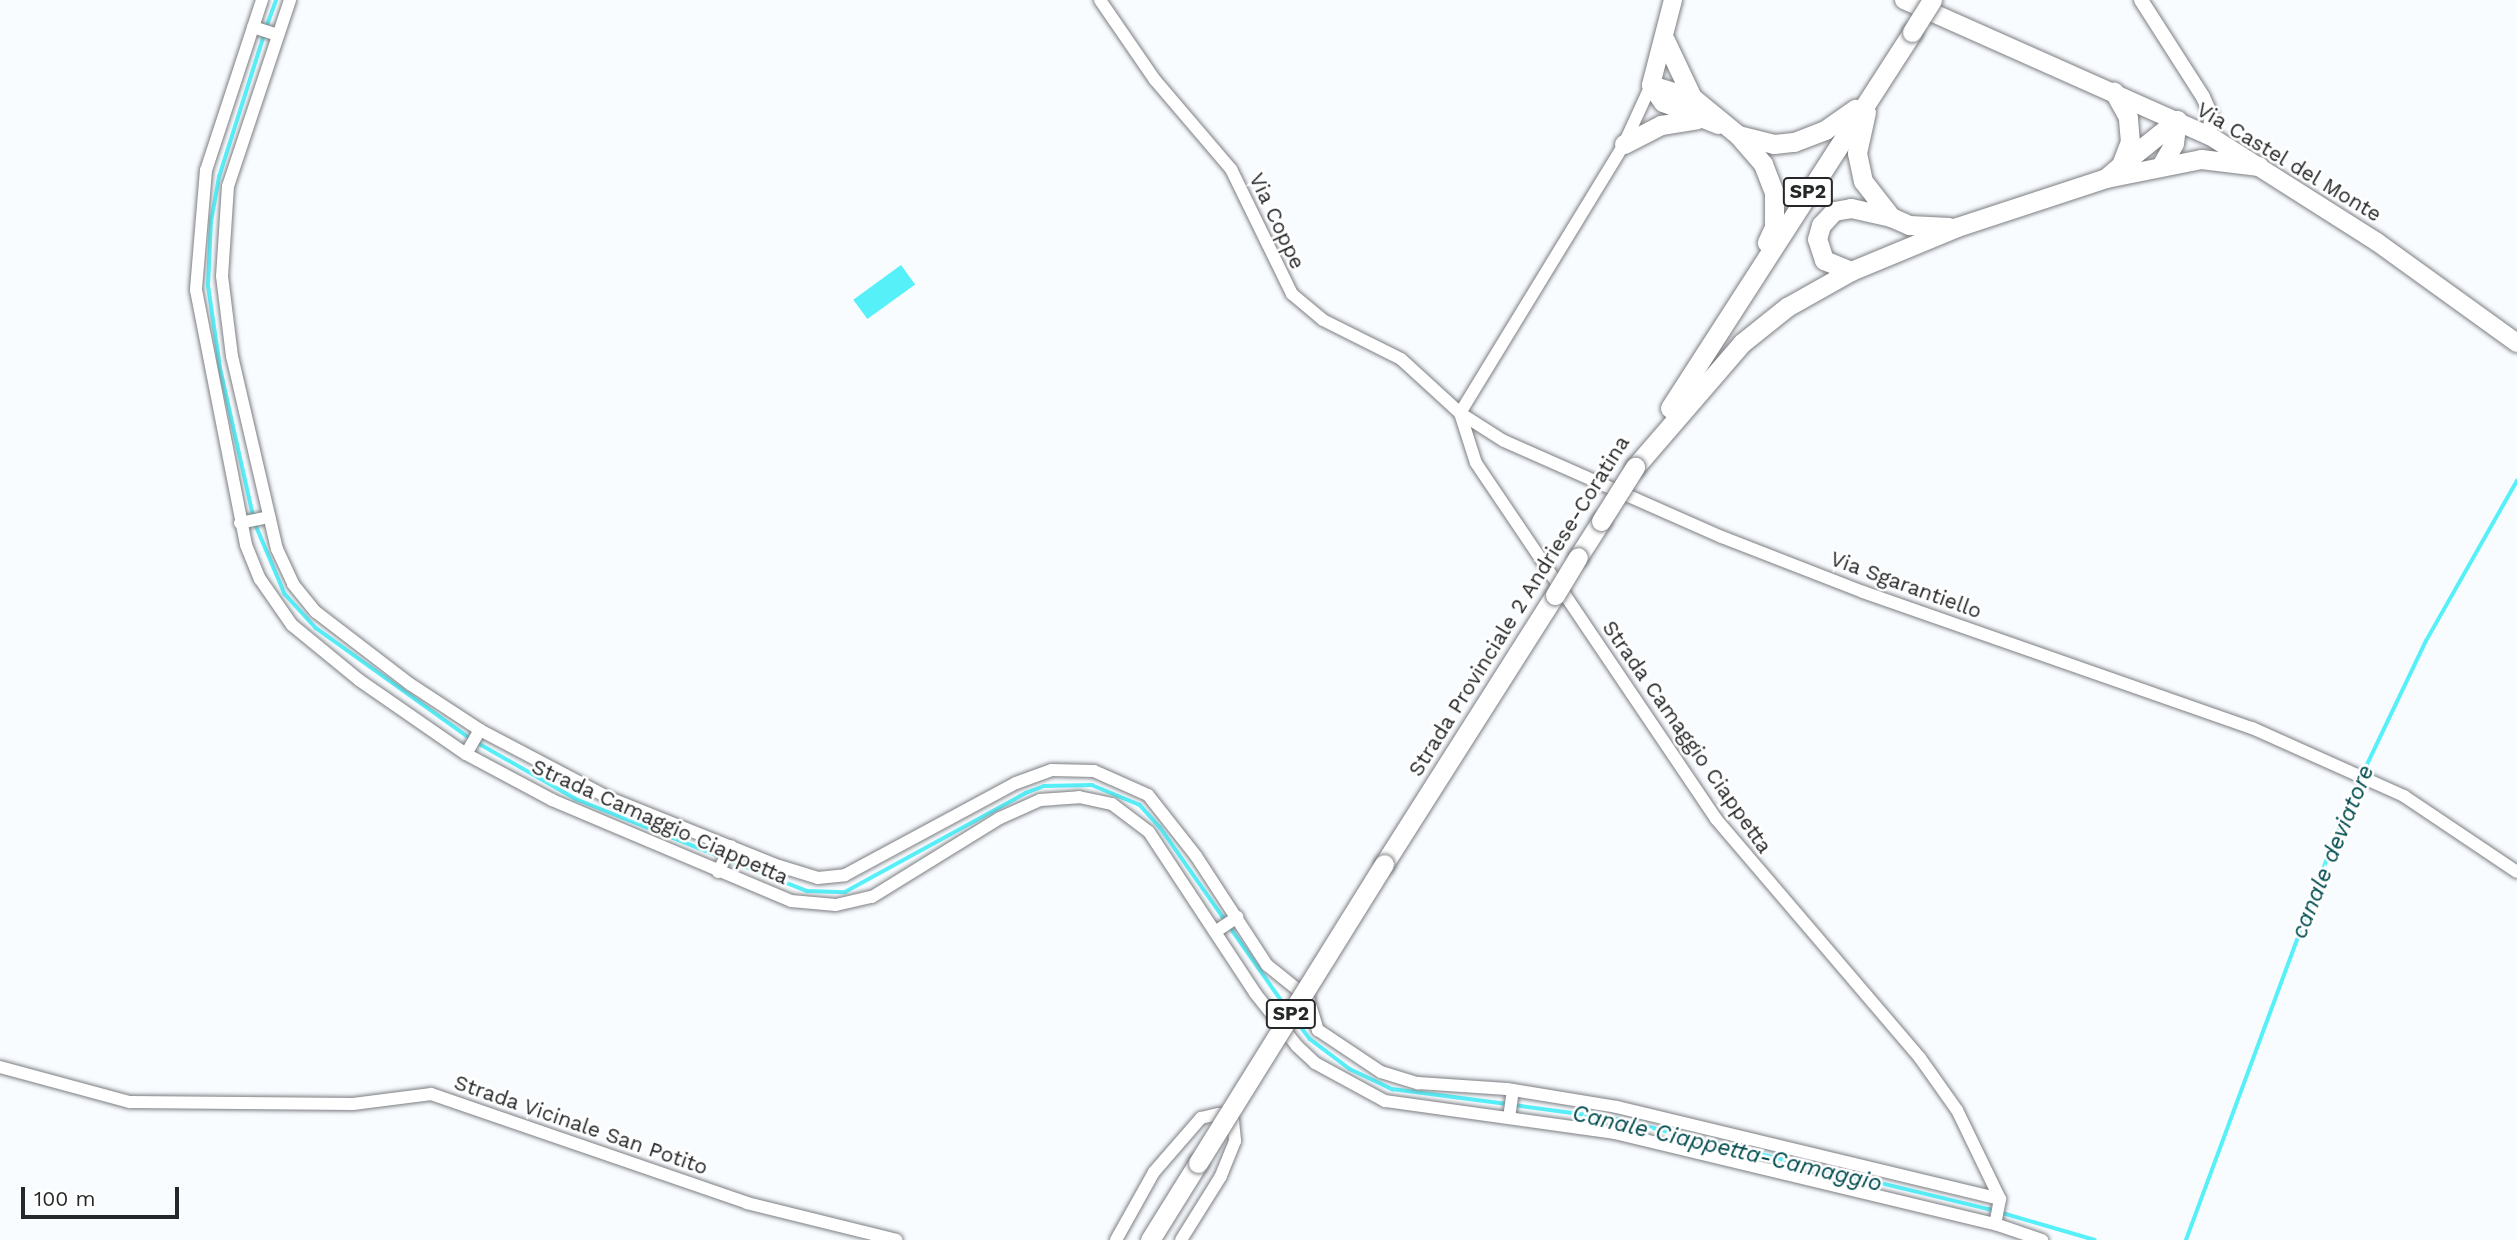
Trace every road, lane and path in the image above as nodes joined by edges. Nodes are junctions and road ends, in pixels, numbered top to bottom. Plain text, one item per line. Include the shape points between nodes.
1 (262, 0) edge
2 (290, 0) edge
3 (1100, 0) edge
4 (1673, 0) edge
5 (1905, 0) edge
6 (1932, 0) edge
7 (2141, 0) edge
8 (253, 27) junction
9 (278, 35) junction
10 (1665, 40) junction
11 (1651, 85) junction
12 (2114, 92) junction
13 (1872, 94) junction
14 (1693, 98) junction
15 (1697, 119) junction
16 (2177, 120) junction
17 (1730, 130) junction
18 (2210, 136) junction
19 (1624, 144) junction
20 (2162, 164) junction
21 (2121, 165) junction
22 (2259, 166) junction
23 (2106, 178) junction
24 (1891, 217) junction
25 (1957, 227) junction
26 (1852, 271) junction
27 (1745, 291) junction
28 (2517, 343) edge
29 (1460, 413) junction
30 (1635, 467) junction
31 (269, 517) junction
32 (240, 523) junction
33 (480, 730) junction
34 (466, 754) junction
35 (988, 796) junction
36 (1000, 818) junction
37 (731, 846) junction
38 (718, 872) junction
39 (2517, 872) edge
40 (1237, 917) junction
41 (1215, 932) junction
42 (0, 1067) edge
43 (1513, 1090) junction
44 (1508, 1118) junction
45 (1793, 1151) junction
46 (1786, 1174) junction
47 (2000, 1202) junction
48 (1996, 1222) junction
49 (897, 1240) edge
50 (1116, 1240) edge
51 (1150, 1240) edge
52 (1181, 1240) edge
53 (2042, 1240) edge

1 - 8 street, Strada Camaggio Ciappetta
2 - 9 street
3 - 29 street, Via Coppe via 1155,80 1231,169 1293,294 1323,320 1401,359
4 - 10 main road
5 - 12 main road, Via Castel del Monte
6 - 13 main road, Strada Provinciale 2 Andriese-Coratina / SP2, bridge
7 - 18 street via 2203,97 2211,116
8 - 9 street
8 - 32 street, Strada Camaggio Ciappetta via 206,170 195,256 198,303
9 - 31 street via 229,186 222,276 232,356
10 - 11 main road
10 - 14 main road
11 - 14 main road
11 - 15 main road via 1663,102
11 - 19 street
12 - 16 main road, Via Castel del Monte
12 - 21 main road via 2130,129
13 - 17 main road via 1825,130 1794,142 1774,144
13 - 24 main road via 1857,153 1863,181
13 - 27 main road, Strada Provinciale 2 Andriese-Coratina / SP2
14 - 17 main road
15 - 17 main road
15 - 19 main road via 1661,125
16 - 18 main road, Via Castel del Monte
16 - 20 main road via 2174,143
16 - 21 main road
17 - 27 main road via 1763,164 1774,193 1774,227
18 - 22 main road, Via Castel del Monte
19 - 29 street
20 - 22 main road via 2214,160
20 - 23 main road
21 - 23 main road
22 - 28 main road, Via Castel del Monte via 2377,242
23 - 25 main road
24 - 25 main road via 1928,228
24 - 26 main road via 1851,208 1834,211 1821,225 1817,239 1824,260
25 - 26 main road
26 - 30 main road via 1787,307 1742,343
27 - 30 main road, Strada Provinciale 2 Andriese-Coratina / SP2
29 - 39 street, Via Sgarantiello via 1533,457 1722,537 1863,592 2207,710 2348,770 2431,811
29 - 47 street, Strada Camaggio Ciappetta via 1476,463 1716,819 1920,1058 1972,1135
30 - 51 main road, Strada Provinciale 2 Andriese-Coratina / SP2, bridge
31 - 32 street
31 - 33 street via 293,584 316,612 410,684
32 - 34 street, Strada Camaggio Ciappetta via 260,579 292,625 359,680
33 - 34 street
33 - 37 street via 607,797
34 - 38 street, Strada Camaggio Ciappetta via 585,815
35 - 36 street
35 - 37 street via 845,875 818,878
35 - 40 street via 1052,770 1094,771 1124,783 1148,795 1167,815
36 - 38 street, Strada Camaggio Ciappetta via 872,897 836,905 791,901
36 - 41 street, Strada Camaggio Ciappetta via 1061,796 1112,804 1149,832
37 - 38 street
40 - 41 street
40 - 43 street via 1267,965 1307,998 1318,1030 1342,1048 1381,1072 1418,1083
41 - 44 street, Strada Camaggio Ciappetta via 1255,993 1315,1063 1385,1101
42 - 49 street, Strada Vicinale San Potito via 130,1102 353,1104 431,1094 747,1203
43 - 44 street
43 - 45 street via 1617,1107
44 - 46 street, Strada Camaggio Ciappetta via 1615,1133
45 - 46 street
45 - 47 street
46 - 48 street, Strada Camaggio Ciappetta
47 - 48 street
48 - 53 street, Strada Camaggio Ciappetta
50 - 52 street via 1154,1172 1202,1118 1219,1114 1233,1121 1235,1141 1220,1176

